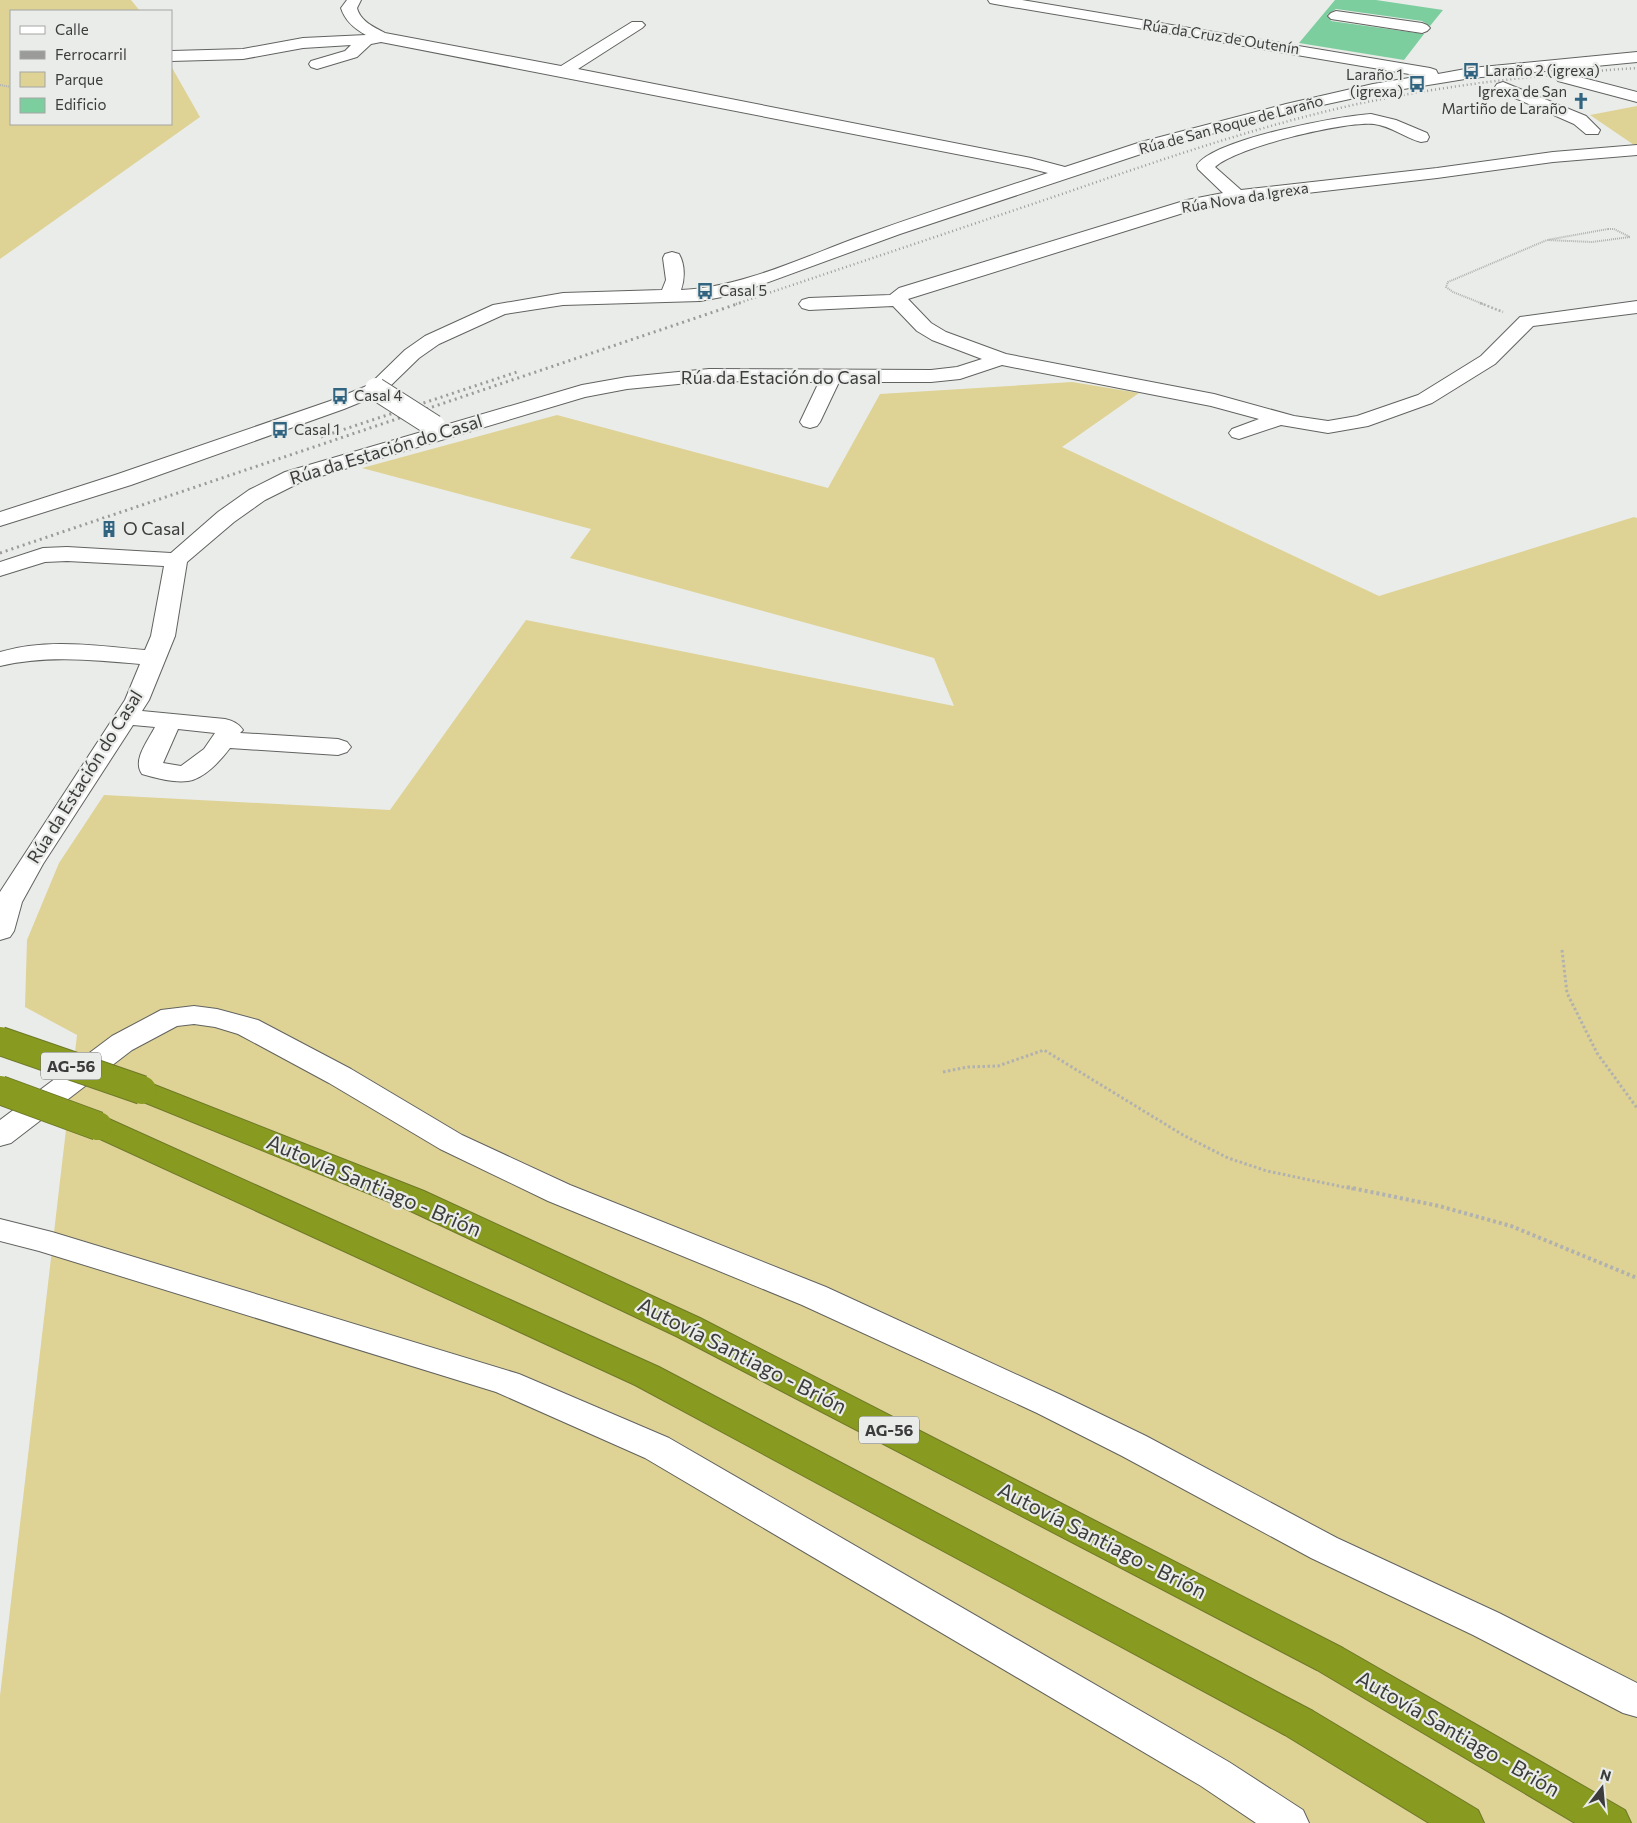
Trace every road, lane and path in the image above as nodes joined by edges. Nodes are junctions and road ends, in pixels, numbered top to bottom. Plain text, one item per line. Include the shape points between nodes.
1 (354, 0) edge
2 (995, 0) edge
3 (1077, 6) edge
4 (1336, 16) dead end
5 (1372, 21) junction
6 (637, 25) dead end
7 (1422, 28) dead end
8 (374, 38) junction
9 (172, 56) edge
10 (1637, 57) edge
11 (1344, 58) junction
12 (316, 64) dead end
13 (564, 71) junction
14 (1446, 76) junction
15 (1564, 78) dead end
16 (1503, 88) dead end
17 (1637, 97) edge
18 (1592, 130) dead end
19 (1421, 138) dead end
20 (1637, 150) edge
21 (1066, 173) junction
22 (1237, 196) junction
23 (1546, 240) junction
24 (672, 258) dead end
25 (670, 296) junction
26 (898, 300) junction
27 (809, 304) dead end
28 (1637, 307) edge
29 (1527, 321) junction
30 (1001, 359) junction
31 (831, 377) junction
32 (376, 389) junction
33 (1280, 419) junction
34 (810, 422) dead end
35 (439, 429) junction
36 (1239, 433) dead end
37 (0, 519) edge
38 (176, 560) junction
39 (0, 569) edge
40 (0, 658) edge
41 (154, 658) junction
42 (126, 717) junction
43 (170, 721) junction
44 (225, 740) junction
45 (338, 747) dead end
46 (0, 931) edge
47 (1562, 950) dead end
48 (0, 1041) edge
49 (943, 1072) dead end
50 (0, 1090) edge
51 (1637, 1108) edge
52 (0, 1136) edge
53 (0, 1230) edge
54 (1637, 1278) edge
55 (1637, 1701) edge
56 (1289, 1823) edge
57 (1464, 1823) edge
58 (1610, 1823) edge

1 - 8 street via 349,8 350,14
2 - 3 street, Rúa da Cruz de Outenín
3 - 11 street, Rúa da Cruz de Outenín
4 - 5 street
5 - 7 street
5 - 11 street
6 - 13 street
8 - 9 street via 304,43 243,54
8 - 12 street via 350,54
8 - 13 street
10 - 14 street, Rúa de San Roque de Laraño
11 - 14 street, Rúa da Cruz de Outenín
13 - 21 street via 1021,161
14 - 21 street, Rúa de San Roque de Laraño via 1292,107 1147,146
15 - 17 street
16 - 18 street via 1580,120
19 - 22 street via 1383,121 1354,119 1226,152 1209,161 1207,169
20 - 22 street, Rúa Nova da Igrexa via 1554,157
21 - 25 street, Rúa de San Roque de Laraño via 732,288 700,295
22 - 26 street, Rúa Nova da Igrexa via 1175,209 906,292
23 - 23 path via 1592,242 1630,237 1608,229
23 - 29 path via 1454,278 1446,287
24 - 25 street via 675,280
25 - 32 street, Rúa de San Roque de Laraño via 563,299 500,309 432,340 412,354
26 - 27 street
26 - 30 street via 924,327 939,336
28 - 29 street
29 - 33 street via 1488,360 1425,399 1361,422 1338,426
30 - 31 street, Rúa da Estación do Casal via 960,373
30 - 33 street via 1214,400
31 - 34 street
31 - 35 street, Rúa da Estación do Casal via 709,375 627,383 582,391
32 - 35 street, bridge
32 - 37 street via 123,480
33 - 36 street
35 - 38 street, Rúa da Estación do Casal via 294,477 257,495
38 - 39 street via 43,555
38 - 41 street, Rúa da Estación do Casal via 162,636
40 - 41 street via 33,651
41 - 42 street, Rúa da Estación do Casal via 137,700
42 - 43 street
42 - 46 street, Rúa da Estación do Casal via 30,864 8,902
43 - 44 street via 225,726 230,730
43 - 44 street via 150,762 151,769 186,774 213,754
44 - 45 street
47 - 51 path via 1567,993 1597,1053
48 - 58 highway, Autovía Santiago - Brión / AG-56, bridge via 142,1090 413,1199 688,1327 1330,1659
49 - 54 path via 998,1066 1044,1050 1182,1135 1228,1158 1267,1170 1430,1204 1512,1226
50 - 57 highway, AG-56, bridge via 98,1126 647,1376 1298,1723
52 - 55 street via 122,1043 171,1017 194,1015 248,1027 340,1076 451,1142 559,1193 814,1296 1049,1404 1324,1548 1486,1624
53 - 56 street via 507,1383 657,1448 1207,1769

